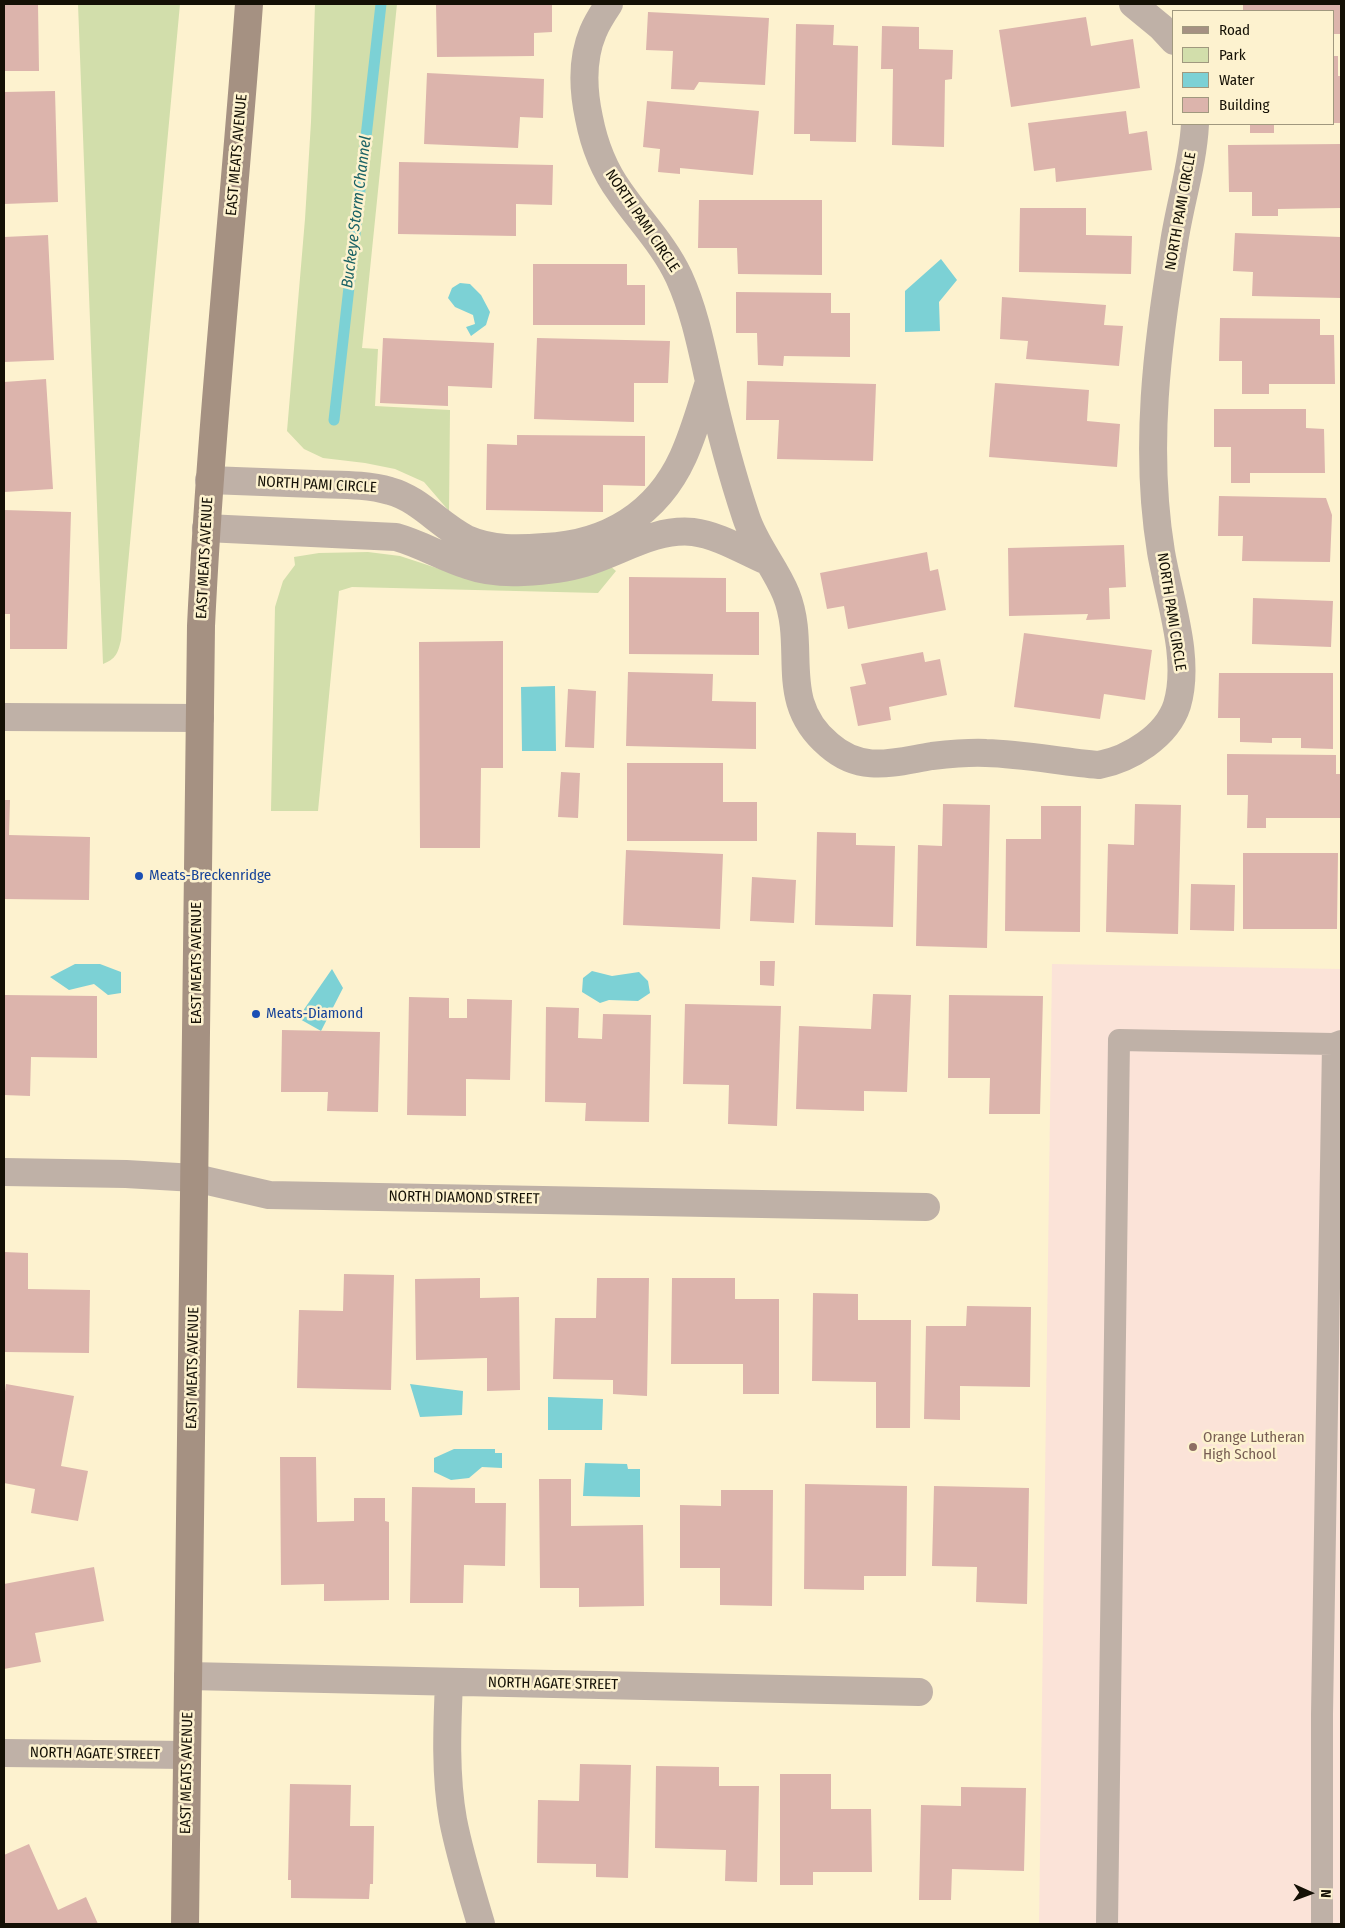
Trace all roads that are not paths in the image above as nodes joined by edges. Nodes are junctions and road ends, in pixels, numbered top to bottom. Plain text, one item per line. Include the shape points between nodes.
1 (249, 4) edge
2 (609, 4) edge
3 (1133, 4) edge
4 (1172, 39) edge
5 (1195, 125) edge
6 (710, 382) junction
7 (209, 480) junction
8 (206, 528) junction
9 (767, 561) junction
10 (4, 717) edge
11 (200, 718) junction
12 (1337, 1042) edge
13 (4, 1172) edge
14 (195, 1178) junction
15 (926, 1207) dead end
16 (188, 1676) junction
17 (449, 1682) junction
18 (919, 1692) dead end
19 (4, 1753) edge
20 (187, 1755) junction
21 (185, 1924) edge
22 (481, 1924) edge
23 (1106, 1924) edge
24 (1322, 1924) edge

1 - 7 street, EAST MEATS AVENUE
2 - 6 street, NORTH PAMI CIRCLE via 592,33 584,74 584,91 594,138 620,193 666,253 679,277 697,325
3 - 4 street
5 - 9 street, NORTH PAMI CIRCLE via 1169,274 1154,407 1155,499 1182,673 1177,704 1160,731 1131,754 1100,765 985,753 932,756 890,764 850,759 831,748 811,729 801,710 791,610
6 - 7 street, NORTH PAMI CIRCLE via 683,456 656,500 635,518 608,532 567,546 504,549 484,545 466,538 407,497 373,487
6 - 9 street, NORTH PAMI CIRCLE via 747,521
7 - 8 street, EAST MEATS AVENUE
8 - 9 street via 396,538 466,565 488,570 552,570 583,563 668,533 691,532 706,535
8 - 11 street, EAST MEATS AVENUE
10 - 11 street
11 - 14 street, EAST MEATS AVENUE
12 - 23 lane via 1119,1040
12 - 24 lane via 1322,1714
13 - 14 street, NORTH DIAMOND STREET
14 - 15 street, NORTH DIAMOND STREET via 269,1194
14 - 16 street, EAST MEATS AVENUE
16 - 17 street, NORTH AGATE STREET
16 - 20 street, EAST MEATS AVENUE
17 - 18 street, NORTH AGATE STREET
17 - 22 street via 447,1753 453,1819
19 - 20 street, NORTH AGATE STREET
20 - 21 street, EAST MEATS AVENUE

